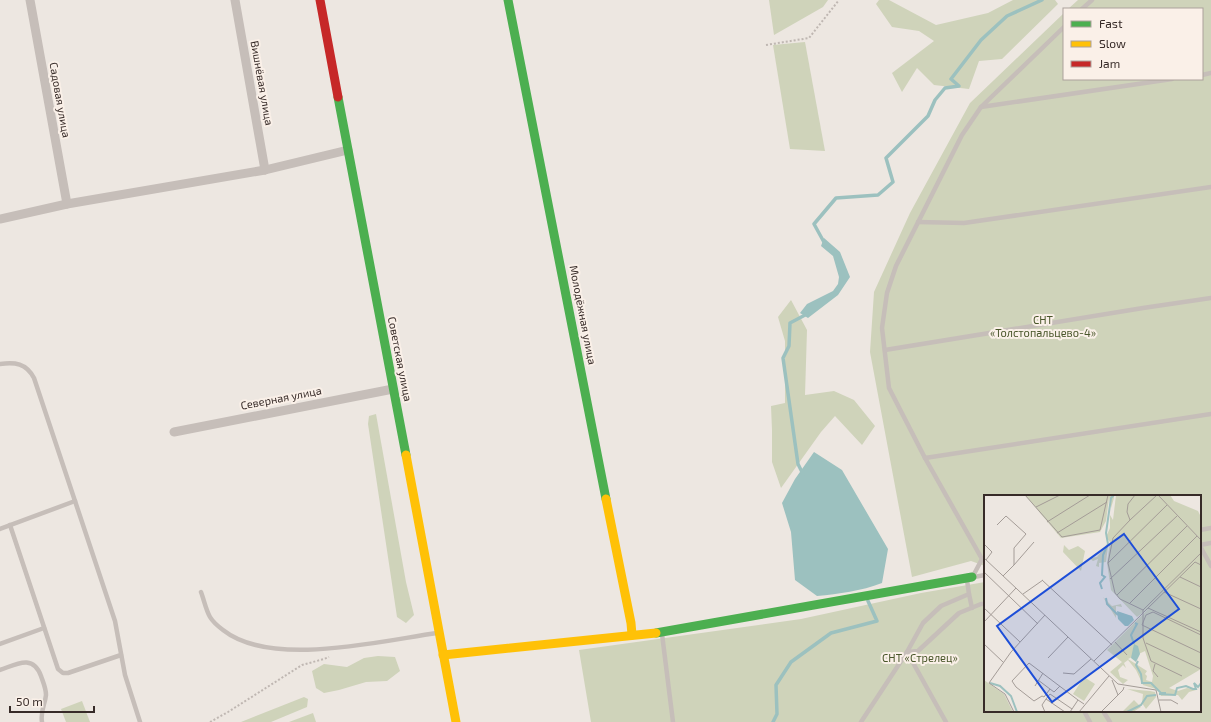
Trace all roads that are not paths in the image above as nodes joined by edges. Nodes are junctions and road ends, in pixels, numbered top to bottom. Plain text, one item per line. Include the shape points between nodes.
1 (30, 0) edge
2 (235, 0) edge
3 (320, 0) edge
4 (508, 0) edge
5 (1092, 0) edge
6 (1083, 8) edge
7 (1063, 28) edge
8 (1165, 80) edge
9 (981, 108) junction
10 (348, 150) junction
11 (265, 170) junction
12 (1211, 187) edge
13 (67, 204) junction
14 (0, 219) edge
15 (918, 222) junction
16 (1211, 298) edge
17 (885, 350) junction
18 (0, 364) edge
19 (393, 389) junction
20 (1211, 414) edge
21 (174, 432) dead end
22 (925, 458) junction
23 (76, 502) junction
24 (10, 525) junction
25 (1211, 528) edge
26 (0, 529) edge
27 (1201, 530) edge
28 (1211, 543) edge
29 (1201, 545) edge
30 (1201, 547) edge
31 (984, 559) edge
32 (1211, 566) edge
33 (984, 575) edge
34 (969, 578) junction
35 (201, 592) dead end
36 (969, 594) junction
37 (984, 604) edge
38 (972, 608) junction
39 (44, 628) junction
40 (439, 632) junction
41 (662, 632) junction
42 (632, 635) junction
43 (0, 644) edge
44 (907, 652) junction
45 (121, 655) junction
46 (443, 655) junction
47 (0, 670) edge
48 (1085, 712) edge
49 (1104, 712) edge
50 (42, 722) edge
51 (140, 722) edge
52 (456, 722) edge
53 (673, 722) edge
54 (860, 722) edge
55 (946, 722) edge
56 (1090, 722) edge
57 (1110, 722) edge

1 - 13 street, Садовая улица
2 - 11 street, Вишнёвая улица
3 - 10 street, Советская улица
4 - 42 street, Молодёжная улица
5 - 6 lane
7 - 9 lane
8 - 9 lane
9 - 15 lane via 962,135
10 - 11 street
10 - 19 street, Советская улица
11 - 13 street
12 - 15 lane via 964,223
13 - 14 street
15 - 17 lane via 896,266 887,293 882,328
16 - 17 lane
17 - 22 lane via 890,388
18 - 23 lane via 20,364 31,372
19 - 21 street, Северная улица
19 - 40 street, Советская улица
20 - 22 lane
22 - 31 lane
23 - 24 lane
23 - 45 lane via 115,621
24 - 26 lane
24 - 39 lane
25 - 27 lane
28 - 29 lane
30 - 32 lane
31 - 34 lane
33 - 34 lane
34 - 36 lane
34 - 41 street
35 - 40 lane via 210,618 218,626 238,639 266,646 290,650 315,650
36 - 38 lane
36 - 44 lane via 941,606 923,623
37 - 38 lane
38 - 44 lane via 959,613 918,651
39 - 43 lane
39 - 45 lane via 58,669 63,673
40 - 46 street, Советская улица
41 - 42 street
41 - 53 lane
42 - 46 street
44 - 54 lane
44 - 55 lane
45 - 51 lane
46 - 52 street, Советская улица
47 - 50 lane via 23,662 36,666 46,692 41,714
48 - 56 lane
49 - 57 lane

